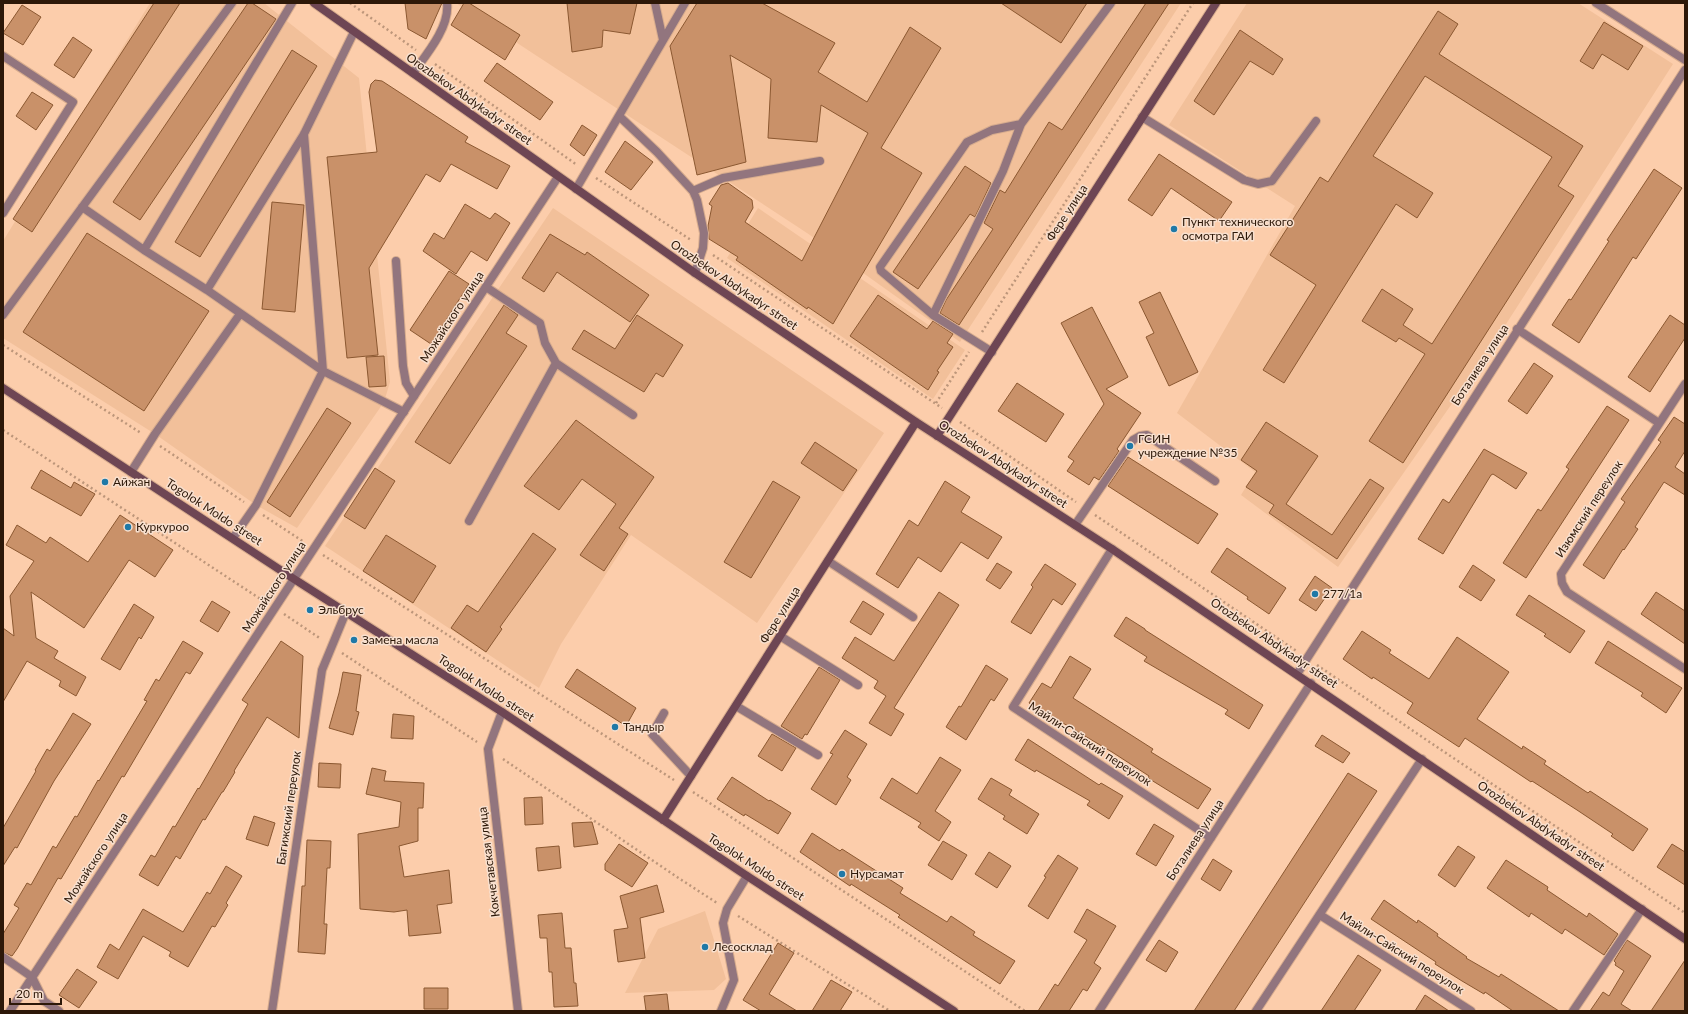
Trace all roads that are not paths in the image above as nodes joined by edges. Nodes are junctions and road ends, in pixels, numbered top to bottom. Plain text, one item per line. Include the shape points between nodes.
1 (232, 3) edge
2 (292, 3) edge
3 (314, 3) edge
4 (447, 3) edge
5 (655, 3) edge
6 (685, 3) edge
7 (1111, 3) edge
8 (1216, 3) edge
9 (1596, 3) edge
10 (354, 32) junction
11 (663, 40) junction
12 (3, 56) edge
13 (1685, 60) edge
14 (1685, 70) edge
15 (413, 74) junction
16 (619, 116) junction
17 (1142, 117) junction
18 (1316, 121) dead end
19 (1021, 124) junction
20 (304, 134) junction
21 (820, 162) dead end
22 (558, 177) junction
23 (576, 189) junction
24 (694, 191) junction
25 (82, 208) junction
26 (3, 213) edge
27 (144, 250) junction
28 (396, 261) dead end
29 (696, 273) junction
30 (486, 287) junction
31 (207, 290) junction
32 (240, 314) junction
33 (3, 315) edge
34 (933, 315) junction
35 (1518, 329) junction
36 (992, 352) junction
37 (556, 363) junction
38 (323, 371) junction
39 (1685, 384) edge
40 (3, 388) edge
41 (414, 396) junction
42 (404, 412) junction
43 (633, 415) dead end
44 (916, 422) junction
45 (1659, 423) junction
46 (937, 436) junction
47 (130, 472) junction
48 (1215, 481) dead end
49 (469, 521) dead end
50 (1076, 525) junction
51 (233, 538) junction
52 (1112, 549) junction
53 (828, 561) junction
54 (294, 579) junction
55 (346, 612) junction
56 (913, 617) dead end
57 (780, 636) junction
58 (1685, 669) edge
59 (1297, 674) junction
60 (1311, 683) junction
61 (858, 685) dead end
62 (736, 706) junction
63 (502, 712) junction
64 (664, 712) dead end
65 (818, 755) dead end
66 (1422, 759) junction
67 (691, 776) junction
68 (663, 820) junction
69 (1210, 838) junction
70 (747, 876) junction
71 (1642, 909) junction
72 (1320, 915) junction
73 (1685, 939) edge
74 (3, 957) edge
75 (32, 977) junction
76 (10, 1011) edge
77 (60, 1011) edge
78 (272, 1011) edge
79 (518, 1011) edge
80 (722, 1011) edge
81 (954, 1011) edge
82 (1099, 1011) edge
83 (1256, 1011) edge
84 (1471, 1011) edge
85 (1573, 1011) edge

1 - 25 street
2 - 27 street
3 - 10 street, Orozbekov Abdykadyr street
4 - 15 street via 448,9 438,39
5 - 11 street
6 - 11 street
7 - 19 street
8 - 17 street, Фере улица
9 - 13 street
10 - 15 street, Orozbekov Abdykadyr street
10 - 20 street
11 - 16 street
12 - 26 street via 73,102
14 - 35 street, Боталиева улица
15 - 22 street, Orozbekov Abdykadyr street
16 - 23 street
16 - 24 street
17 - 18 street via 1244,180 1258,184 1272,181
17 - 36 street, Фере улица
19 - 34 street via 1004,171
19 - 34 street via 992,130 967,142 880,267 880,271
20 - 31 street
20 - 38 street
21 - 24 street via 723,178
22 - 23 street, Orozbekov Abdykadyr street
22 - 30 street, Можайского улица
23 - 29 street, Orozbekov Abdykadyr street
24 - 29 street via 704,233
25 - 27 street
25 - 33 street
27 - 31 street
28 - 41 street via 403,366 406,383
29 - 44 street, Orozbekov Abdykadyr street
30 - 37 street via 540,324 545,343
30 - 41 street, Можайского улица
31 - 32 street
32 - 38 street
32 - 47 street
34 - 36 street
35 - 45 street
35 - 59 street, Боталиева улица
36 - 46 street, Фере улица
37 - 43 street
37 - 49 street
38 - 42 street
38 - 51 street via 254,508
39 - 45 street, Изюмский переулок
40 - 47 street, Togolok Moldo street
41 - 42 street, Можайского улица
42 - 54 street, Можайского улица
44 - 46 street, Orozbekov Abdykadyr street
44 - 53 street, Фере улица
45 - 58 street, Изюмский переулок via 1561,574 1566,592
46 - 50 street, Orozbekov Abdykadyr street
47 - 51 street, Togolok Moldo street
48 - 50 street via 1147,436 1140,436 1133,440
50 - 52 street, Orozbekov Abdykadyr street
51 - 54 street, Togolok Moldo street
52 - 59 street, Orozbekov Abdykadyr street
52 - 69 street, Майли-Сайский переулок via 1013,707
53 - 56 street
53 - 57 street, Фере улица
54 - 55 street, Togolok Moldo street
54 - 75 street, Можайского улица
55 - 63 street, Togolok Moldo street
55 - 78 street, Багижский переулок via 322,670
57 - 61 street
57 - 62 street, Фере улица
59 - 60 street, Orozbekov Abdykadyr street
60 - 66 street, Orozbekov Abdykadyr street
60 - 69 street, Боталиева улица
62 - 65 street
62 - 67 street, Фере улица
63 - 68 street, Togolok Moldo street
63 - 79 street, Кокчетавская улица via 488,749
64 - 67 street via 652,734
66 - 71 street, Orozbekov Abdykadyr street
66 - 72 street
67 - 68 street, Фере улица
68 - 70 street, Togolok Moldo street
69 - 82 street, Боталиева улица
70 - 80 street via 727,909 723,923 734,980
70 - 81 street, Togolok Moldo street
71 - 73 street, Orozbekov Abdykadyr street
71 - 85 street
72 - 83 street
72 - 84 street, Майли-Сайский переулок
74 - 75 street
75 - 76 street, Можайского улица
75 - 77 street via 44,1001

